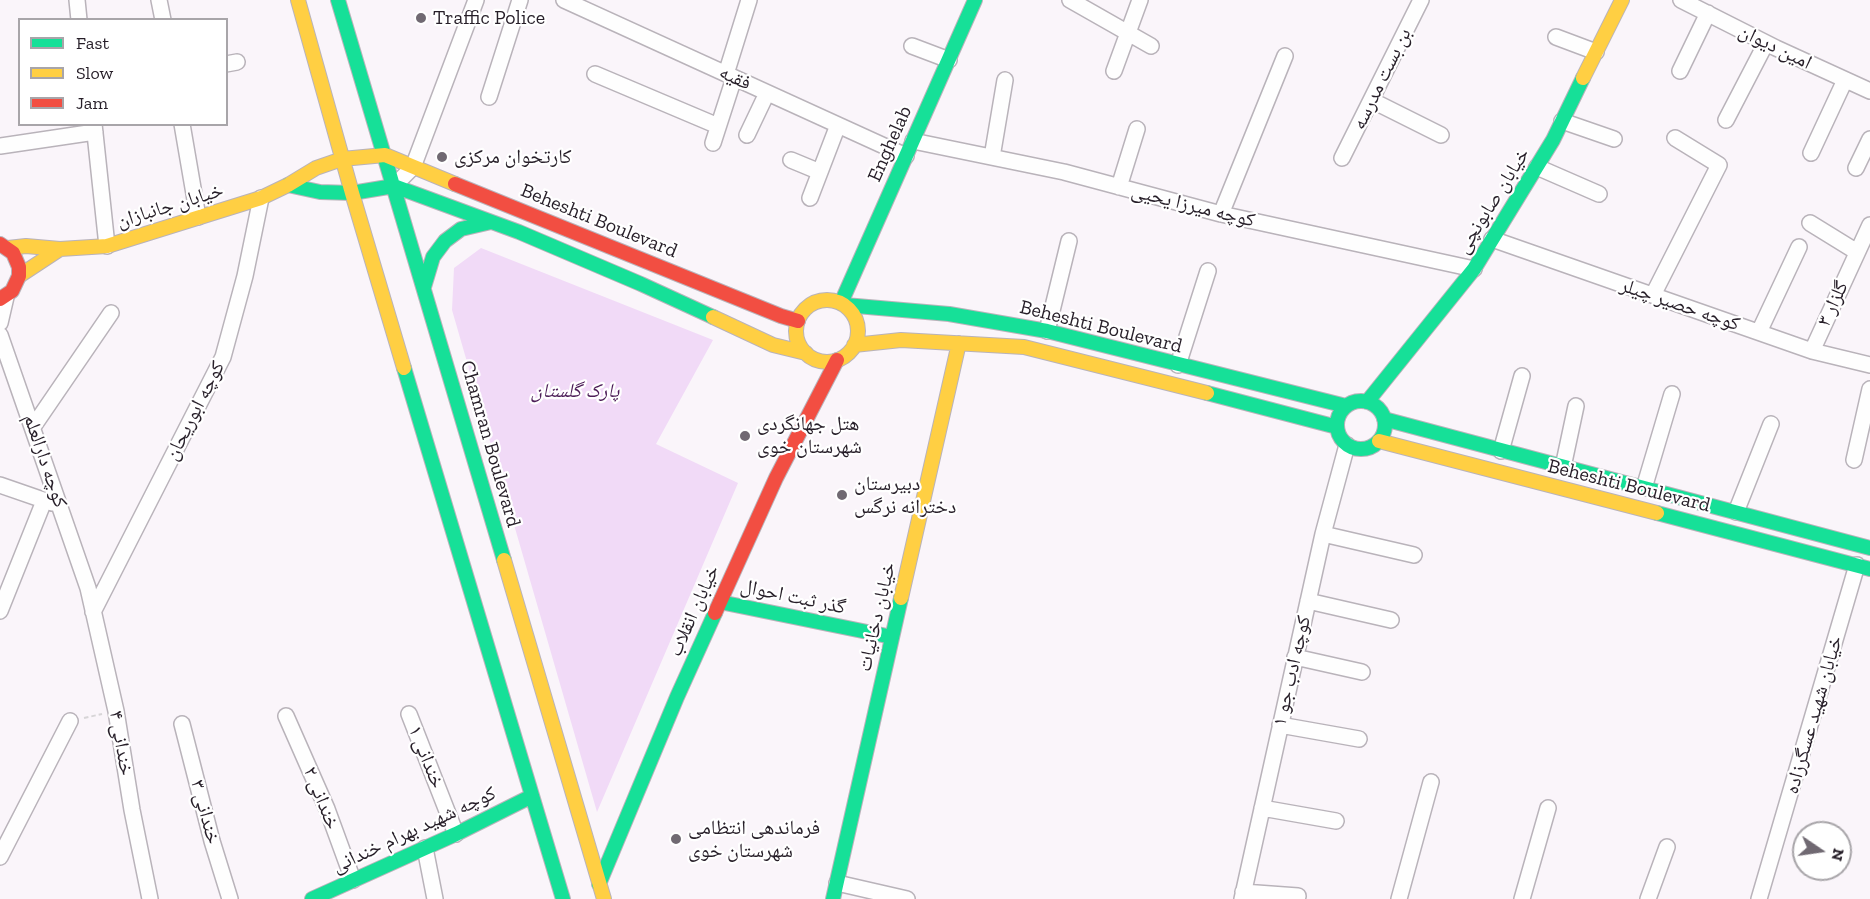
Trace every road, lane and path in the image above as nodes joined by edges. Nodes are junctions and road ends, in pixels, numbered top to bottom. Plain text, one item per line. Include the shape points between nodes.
1 (77, 0) edge
2 (159, 0) edge
3 (297, 0) edge
4 (476, 0) edge
5 (520, 0) edge
6 (564, 0) edge
7 (749, 0) edge
8 (975, 0) edge
9 (1070, 0) edge
10 (1140, 0) edge
11 (1421, 0) edge
12 (1622, 0) edge
13 (1681, 0) edge
14 (343, 4) edge
15 (1708, 14) junction
16 (80, 18) edge
17 (163, 18) edge
18 (1128, 33) junction
19 (1556, 37) dead end
20 (1766, 43) junction
21 (912, 46) dead end
22 (1151, 46) dead end
23 (1596, 52) junction
24 (1285, 56) dead end
25 (949, 60) junction
26 (1114, 71) dead end
27 (1680, 71) dead end
28 (595, 74) dead end
29 (730, 76) junction
30 (1005, 80) dead end
31 (1845, 80) junction
32 (1870, 91) edge
33 (767, 93) junction
34 (489, 97) dead end
35 (1371, 100) junction
36 (1725, 120) dead end
37 (1562, 121) junction
38 (838, 125) junction
39 (182, 126) edge
40 (718, 126) junction
41 (95, 128) edge
42 (1137, 129) dead end
43 (747, 135) dead end
44 (1441, 135) dead end
45 (1675, 138) dead end
46 (1614, 139) dead end
47 (1870, 139) edge
48 (913, 141) junction
49 (713, 143) dead end
50 (0, 146) edge
51 (1811, 153) dead end
52 (385, 155) junction
53 (906, 156) junction
54 (992, 157) junction
55 (1342, 158) dead end
56 (342, 159) junction
57 (791, 160) dead end
58 (413, 167) junction
59 (1537, 167) junction
60 (1856, 168) dead end
61 (820, 172) junction
62 (288, 185) junction
63 (394, 186) junction
64 (1119, 187) junction
65 (352, 193) junction
66 (1599, 194) dead end
67 (261, 198) junction
68 (810, 198) dead end
69 (1221, 214) junction
70 (198, 217) junction
71 (491, 222) junction
72 (1810, 223) dead end
73 (1870, 225) edge
74 (1492, 239) junction
75 (1069, 241) dead end
76 (4, 246) edge
77 (107, 246) junction
78 (1799, 247) dead end
79 (60, 249) junction
80 (1857, 252) junction
81 (1474, 269) junction
82 (1208, 271) dead end
83 (20, 276) junction
84 (424, 288) junction
85 (1653, 295) junction
86 (3, 298) edge
87 (843, 304) junction
88 (903, 309) junction
89 (111, 313) dead end
90 (798, 321) junction
91 (0, 323) edge
92 (1047, 331) junction
93 (1759, 332) junction
94 (901, 340) junction
95 (1, 343) edge
96 (959, 343) junction
97 (854, 345) junction
98 (1812, 351) junction
99 (806, 353) junction
100 (837, 360) junction
101 (1870, 364) edge
102 (1178, 365) junction
103 (1522, 376) dead end
104 (1870, 389) edge
105 (1672, 394) dead end
106 (1366, 402) junction
107 (1346, 406) junction
108 (1576, 406) dead end
109 (1384, 419) junction
110 (1771, 424) dead end
111 (33, 427) junction
112 (1337, 427) junction
113 (1379, 441) junction
114 (1347, 445) junction
115 (1501, 451) junction
116 (1854, 459) dead end
117 (1563, 467) junction
118 (0, 485) edge
119 (1644, 488) junction
120 (44, 501) junction
121 (60, 506) junction
122 (1736, 512) junction
123 (1323, 534) junction
124 (1870, 548) edge
125 (1414, 555) dead end
126 (1863, 567) edge
127 (88, 588) joint
128 (1308, 601) junction
129 (720, 602) junction
130 (0, 611) edge
131 (93, 612) junction
132 (1391, 621) dead end
133 (892, 637) junction
134 (1295, 657) junction
135 (1362, 672) dead end
136 (116, 711) junction
137 (409, 714) dead end
138 (286, 716) dead end
139 (70, 721) joint
140 (182, 724) dead end
141 (1280, 725) junction
142 (1359, 739) dead end
143 (1431, 782) dead end
144 (532, 796) junction
145 (1262, 808) junction
146 (1548, 808) dead end
147 (1336, 821) dead end
148 (456, 834) junction
149 (1667, 847) dead end
150 (425, 848) junction
151 (0, 857) edge
152 (353, 880) junction
153 (837, 883) junction
154 (599, 884) junction
155 (1242, 895) edge
156 (329, 896) edge
157 (1298, 896) dead end
158 (150, 899) edge
159 (230, 899) edge
160 (312, 899) edge
161 (435, 899) edge
162 (563, 899) edge
163 (604, 899) edge
164 (833, 899) edge
165 (907, 899) edge
166 (1400, 899) edge
167 (1522, 899) edge
168 (1648, 899) edge
169 (1759, 899) edge

1 - 16 street
2 - 17 street
3 - 56 main road
4 - 58 street
5 - 34 street
6 - 29 street, فقیه
7 - 29 street
8 - 25 main road, Enghelab
9 - 18 street
10 - 18 street
11 - 35 street, بن بست مدرسه
12 - 23 main road, خیابان صابونچی
13 - 15 street, امین دیوان
14 - 52 main road, Chamran Boulevard
15 - 20 street, امین دیوان
15 - 27 street
18 - 22 street
18 - 26 street
19 - 23 street
20 - 31 street, امین دیوان
20 - 36 street
21 - 25 street
23 - 37 main road, خیابان صابونچی
24 - 69 street
25 - 48 main road, Enghelab
28 - 40 street
29 - 33 street, فقیه
29 - 40 street
30 - 54 street
31 - 32 street, امین دیوان
31 - 51 street
33 - 38 street, فقیه
33 - 43 street
35 - 44 street
35 - 55 street, بن بست مدرسه
37 - 46 street
37 - 59 main road, خیابان صابونچی
38 - 53 street, فقیه
38 - 61 street
39 - 70 street
40 - 49 street
41 - 50 street
41 - 77 street
42 - 64 street
45 - 85 street via 1719,165
47 - 60 street
48 - 53 main road, Enghelab
48 - 54 street, کوچه میرزا یحیی
52 - 56 main road, خیابان جانبازان
52 - 58 main road, Beheshti Boulevard
52 - 63 main road, Chamran Boulevard
53 - 87 main road, Enghelab
54 - 64 street, کوچه میرزا یحیی
56 - 62 main road, خیابان جانبازان via 316,168
56 - 65 main road
57 - 61 street
58 - 63 street
58 - 90 main road, Beheshti Boulevard
59 - 66 street
59 - 74 main road, خیابان صابونچی
61 - 68 street
62 - 65 main road
62 - 67 main road, خیابان جانبازان
63 - 65 main road
63 - 71 main road, Beheshti Boulevard
63 - 84 main road, Chamran Boulevard
64 - 69 street, کوچه میرزا یحیی
65 - 144 main road
67 - 70 main road, خیابان جانبازان
67 - 131 street, کوچه ابوریحان via 223,357
69 - 81 street, کوچه میرزا یحیی
70 - 77 main road, خیابان جانبازان
71 - 84 main road via 461,229 445,241 433,257
71 - 99 main road, Beheshti Boulevard via 641,284 773,345
72 - 80 street
73 - 80 street, گلزار ۳
74 - 81 main road, خیابان صابونچی
74 - 85 street, کوچه حصیر چیلر
75 - 92 street
76 - 79 main road, خیابان جانبازان
76 - 83 main road via 17,260
77 - 79 main road, خیابان جانبازان
78 - 93 street
79 - 83 main road
80 - 98 street, گلزار ۳
81 - 106 main road, خیابان صابونچی
82 - 102 street
83 - 86 main road
84 - 154 main road, Chamran Boulevard
85 - 93 street, کوچه حصیر چیلر
86 - 91 street
87 - 88 main road, Beheshti Boulevard
87 - 90 main road via 820,301 803,312
87 - 97 main road via 851,311 858,328
88 - 92 main road, Beheshti Boulevard
88 - 94 main road via 892,326
89 - 111 street
90 - 99 main road via 798,338
92 - 102 main road, Beheshti Boulevard
93 - 98 street, کوچه حصیر چیلر
94 - 96 main road, Beheshti Boulevard
94 - 97 main road, Beheshti Boulevard
95 - 111 street, کوچه دارالعلم
96 - 112 main road, Beheshti Boulevard via 1024,347
96 - 133 main road, خیابان دخانیات
97 - 100 main road
98 - 101 street, کوچه حصیر چیلر
99 - 100 main road via 820,361
100 - 129 main road, خیابان انقلاب
102 - 107 main road, Beheshti Boulevard
103 - 115 street
104 - 116 street
105 - 119 street
106 - 107 main road
106 - 109 main road via 1378,408
107 - 112 main road
108 - 117 street
109 - 113 main road
109 - 115 main road, Beheshti Boulevard
110 - 122 street
111 - 121 street, کوچه دارالعلم
112 - 114 main road
113 - 114 main road via 1369,448
113 - 126 main road, Beheshti Boulevard
114 - 123 street, کوچه ادب جو ۱
115 - 117 main road, Beheshti Boulevard
117 - 119 main road, Beheshti Boulevard
118 - 120 street
119 - 122 main road, Beheshti Boulevard
120 - 121 street
120 - 130 street
121 - 127 street, کوچه دارالعلم
122 - 124 main road, Beheshti Boulevard
123 - 125 street
123 - 128 street, کوچه ادب جو ۱
126 - 169 street, خیابان شهید عسگرزاده
127 - 131 street, خندانی ۴
128 - 132 street
128 - 134 street, کوچه ادب جو ۱
129 - 133 main road, گذر ثبت احوال
129 - 154 main road, خیابان انقلاب
131 - 136 street, خندانی ۴
133 - 153 main road, خیابان دخانیات
134 - 135 street
134 - 141 street, کوچه ادب جو ۱
136 - 139 path
136 - 158 street, خندانی ۴
137 - 148 street, خندانی ۱
138 - 152 street, خندانی ۲
139 - 151 street
140 - 159 street, خندانی ۳
141 - 142 street
141 - 145 street, کوچه ادب جو ۱
143 - 166 street
144 - 148 main road, کوچه شهید بهرام خندانی
144 - 162 main road
145 - 147 street
145 - 155 street, کوچه ادب جو ۱
146 - 167 street
148 - 150 main road, کوچه شهید بهرام خندانی
149 - 168 street
150 - 152 main road, کوچه شهید بهرام خندانی
150 - 161 street
152 - 156 main road, کوچه شهید بهرام خندانی
153 - 164 main road, خیابان دخانیات
153 - 165 street
154 - 163 main road, Chamran Boulevard
155 - 157 street
156 - 160 main road, کوچه شهید بهرام خندانی

